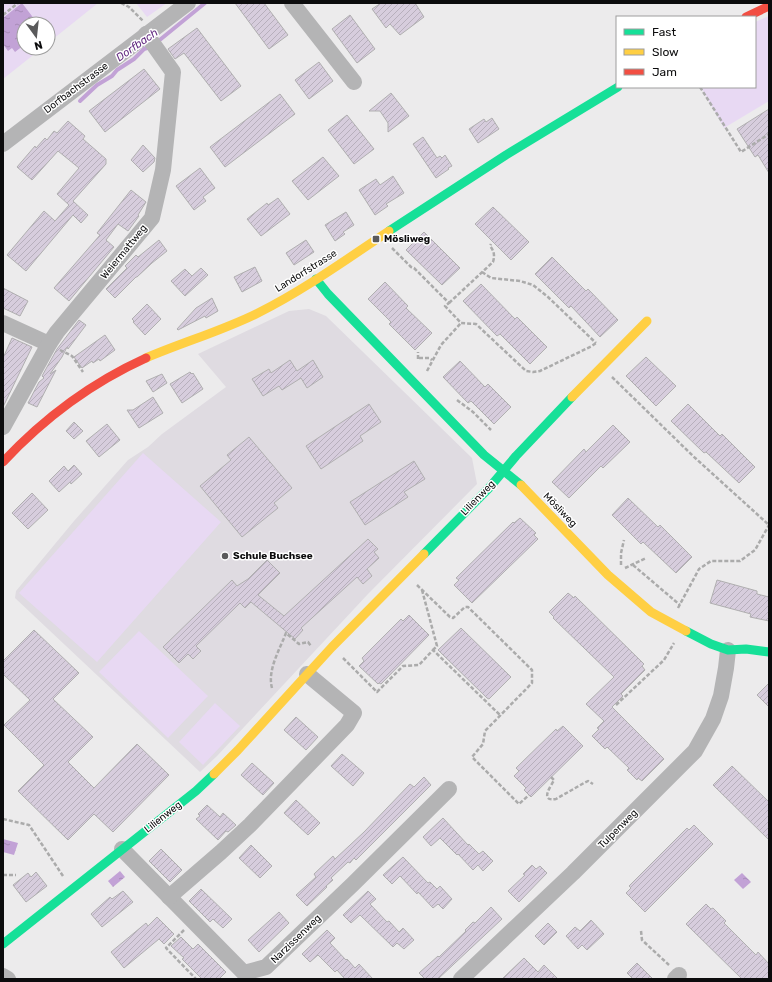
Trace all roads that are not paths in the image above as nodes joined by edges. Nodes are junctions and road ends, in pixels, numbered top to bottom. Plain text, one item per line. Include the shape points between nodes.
1 (188, 3) edge
2 (292, 3) edge
3 (769, 6) edge
4 (748, 16) edge
5 (149, 32) junction
6 (354, 82) dead end
7 (616, 88) edge
8 (3, 144) edge
9 (316, 279) junction
10 (648, 321) dead end
11 (3, 322) edge
12 (49, 344) junction
13 (3, 427) edge
14 (3, 462) edge
15 (504, 470) junction
16 (728, 650) junction
17 (769, 652) edge
18 (307, 674) junction
19 (450, 790) dead end
20 (122, 849) junction
21 (170, 897) junction
22 (3, 944) edge
23 (3, 976) edge
24 (8, 979) edge
25 (461, 979) edge

1 - 5 street, Dorfbachstrasse
2 - 6 street
3 - 4 street
5 - 8 street, Dorfbachstrasse
5 - 12 street, Weiermattweg via 172,72 163,170 152,218
7 - 9 street, Landorfstrasse via 495,162
9 - 14 street, Landorfstrasse via 260,312 151,356 98,383 43,422
9 - 15 street, Mösliweg via 484,455
10 - 15 street, Lilienweg via 610,357
11 - 12 street
12 - 13 street, Weiermattweg
15 - 16 street, Mösliweg via 612,579 651,612 711,644
15 - 18 street, Lilienweg
16 - 17 street, Mösliweg
16 - 25 street, Tulpenweg via 721,696 713,719 695,751 573,873
18 - 20 street, Lilienweg via 238,750 196,791
18 - 21 street via 354,713 347,725 250,825
19 - 21 street, Narzissenweg via 266,967 244,973
20 - 21 street, Narzissenweg
20 - 22 street, Lilienweg
23 - 24 street

